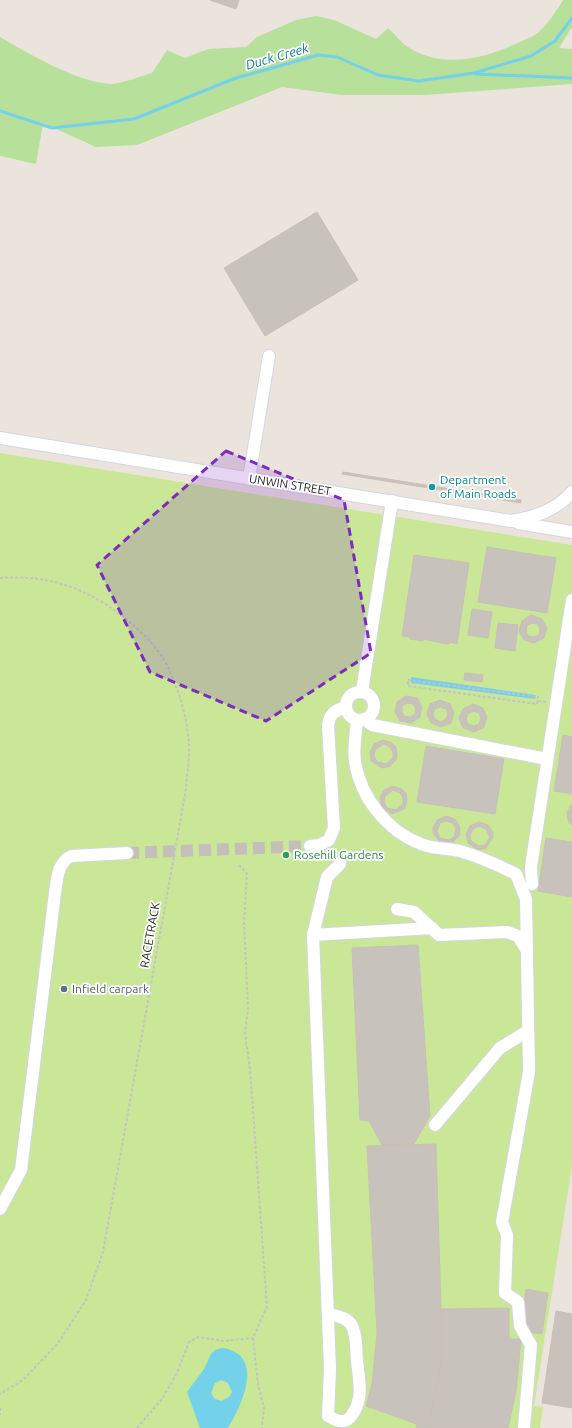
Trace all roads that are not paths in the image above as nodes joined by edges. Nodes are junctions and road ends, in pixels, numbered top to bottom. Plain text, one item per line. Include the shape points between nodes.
1 (269, 356) dead end
2 (0, 438) edge
3 (249, 479) junction
4 (572, 492) edge
5 (392, 501) junction
6 (511, 521) junction
7 (572, 532) edge
8 (572, 600) edge
9 (362, 691) junction
10 (345, 708) junction
11 (361, 719) junction
12 (547, 759) junction
13 (310, 846) tunnel mouth
14 (127, 853) tunnel mouth
15 (340, 864) dead end
16 (532, 884) dead end
17 (397, 909) dead end
18 (432, 928) junction
19 (313, 934) junction
20 (526, 950) junction
21 (528, 1031) junction
22 (435, 1125) dead end
23 (0, 1209) edge
24 (329, 1314) junction
25 (524, 1428) edge

1 - 3 street
2 - 3 street, UNWIN STREET
3 - 5 street, UNWIN STREET
4 - 6 street, UNWIN STREET via 564,501 548,511
5 - 6 street, UNWIN STREET
5 - 9 street
6 - 7 street
8 - 12 street
9 - 10 street via 350,696
9 - 11 street via 370,696 374,704 372,713
10 - 11 street via 350,716
10 - 13 street via 334,712 328,726 334,828 329,840 318,846
11 - 12 street via 372,725
11 - 20 street via 355,760 360,784 375,810 395,828 421,844 459,851 490,861 516,874 526,899
12 - 16 street via 531,867
14 - 23 street via 71,856 60,866 21,1170
15 - 19 street via 327,877
17 - 18 street via 414,912
18 - 19 street
18 - 20 street via 439,935 507,932 518,936
19 - 24 street
20 - 21 street
21 - 22 street via 500,1048
21 - 25 street via 529,1072 502,1222 507,1235 505,1293 518,1302 520,1326 531,1345
24 - 24 street via 328,1416 337,1422 344,1422 350,1418 359,1404 356,1343 351,1324 344,1318

